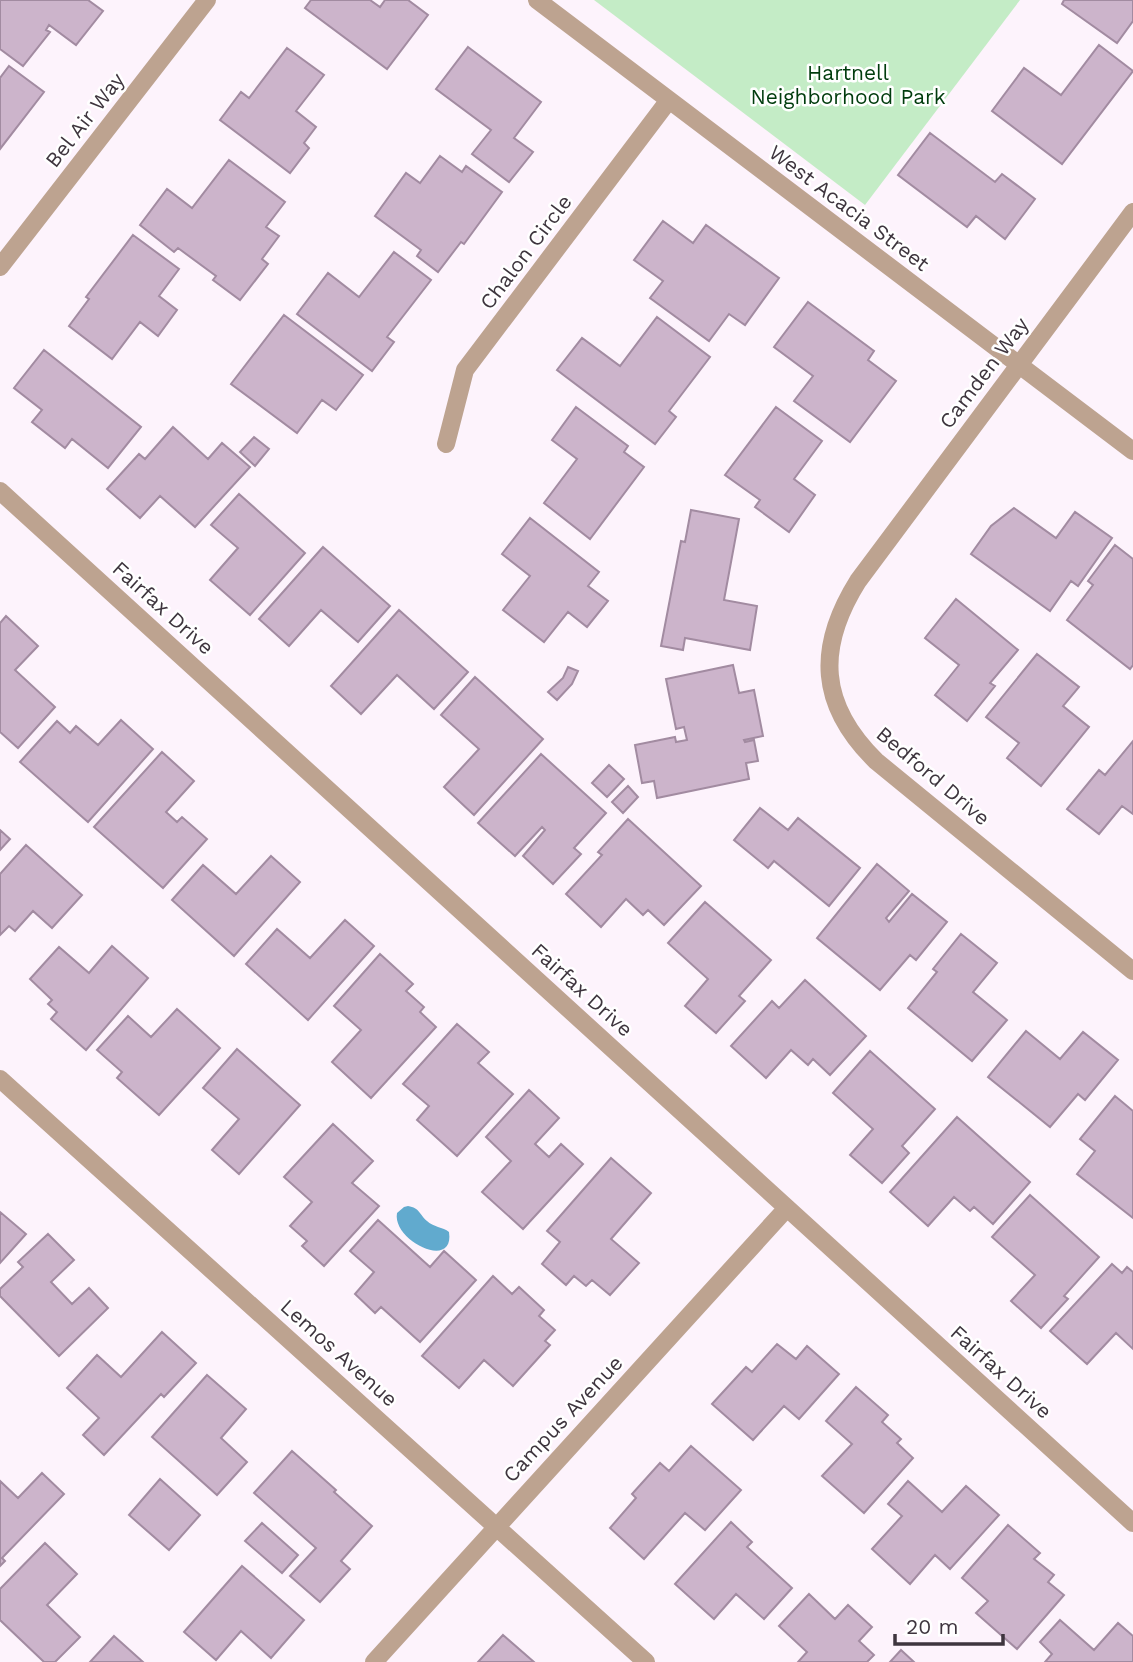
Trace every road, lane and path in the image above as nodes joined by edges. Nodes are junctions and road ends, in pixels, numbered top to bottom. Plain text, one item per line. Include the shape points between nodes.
1 (207, 0) edge
2 (537, 0) edge
3 (669, 100) junction
4 (1133, 212) edge
5 (0, 267) edge
6 (1018, 364) junction
7 (446, 444) dead end
8 (1133, 451) edge
9 (0, 491) edge
10 (872, 561) joint
11 (1133, 971) edge
12 (0, 1079) edge
13 (787, 1208) junction
14 (1133, 1523) edge
15 (496, 1525) junction
16 (374, 1662) edge
17 (646, 1662) edge

1 - 5 street, Bel Air Way
2 - 3 street, West Acacia Street
3 - 6 street, West Acacia Street
3 - 7 street, Chalon Circle via 466,370
4 - 6 street, Camden Way
6 - 8 street, West Acacia Street
6 - 10 street, Camden Way
9 - 13 street, Fairfax Drive
10 - 11 street, Bedford Drive via 844,603 830,650 834,695 857,742
12 - 15 street, Lemos Avenue
13 - 14 street, Fairfax Drive
13 - 15 street, Campus Avenue
15 - 16 street, Campus Avenue
15 - 17 street, Lemos Avenue

